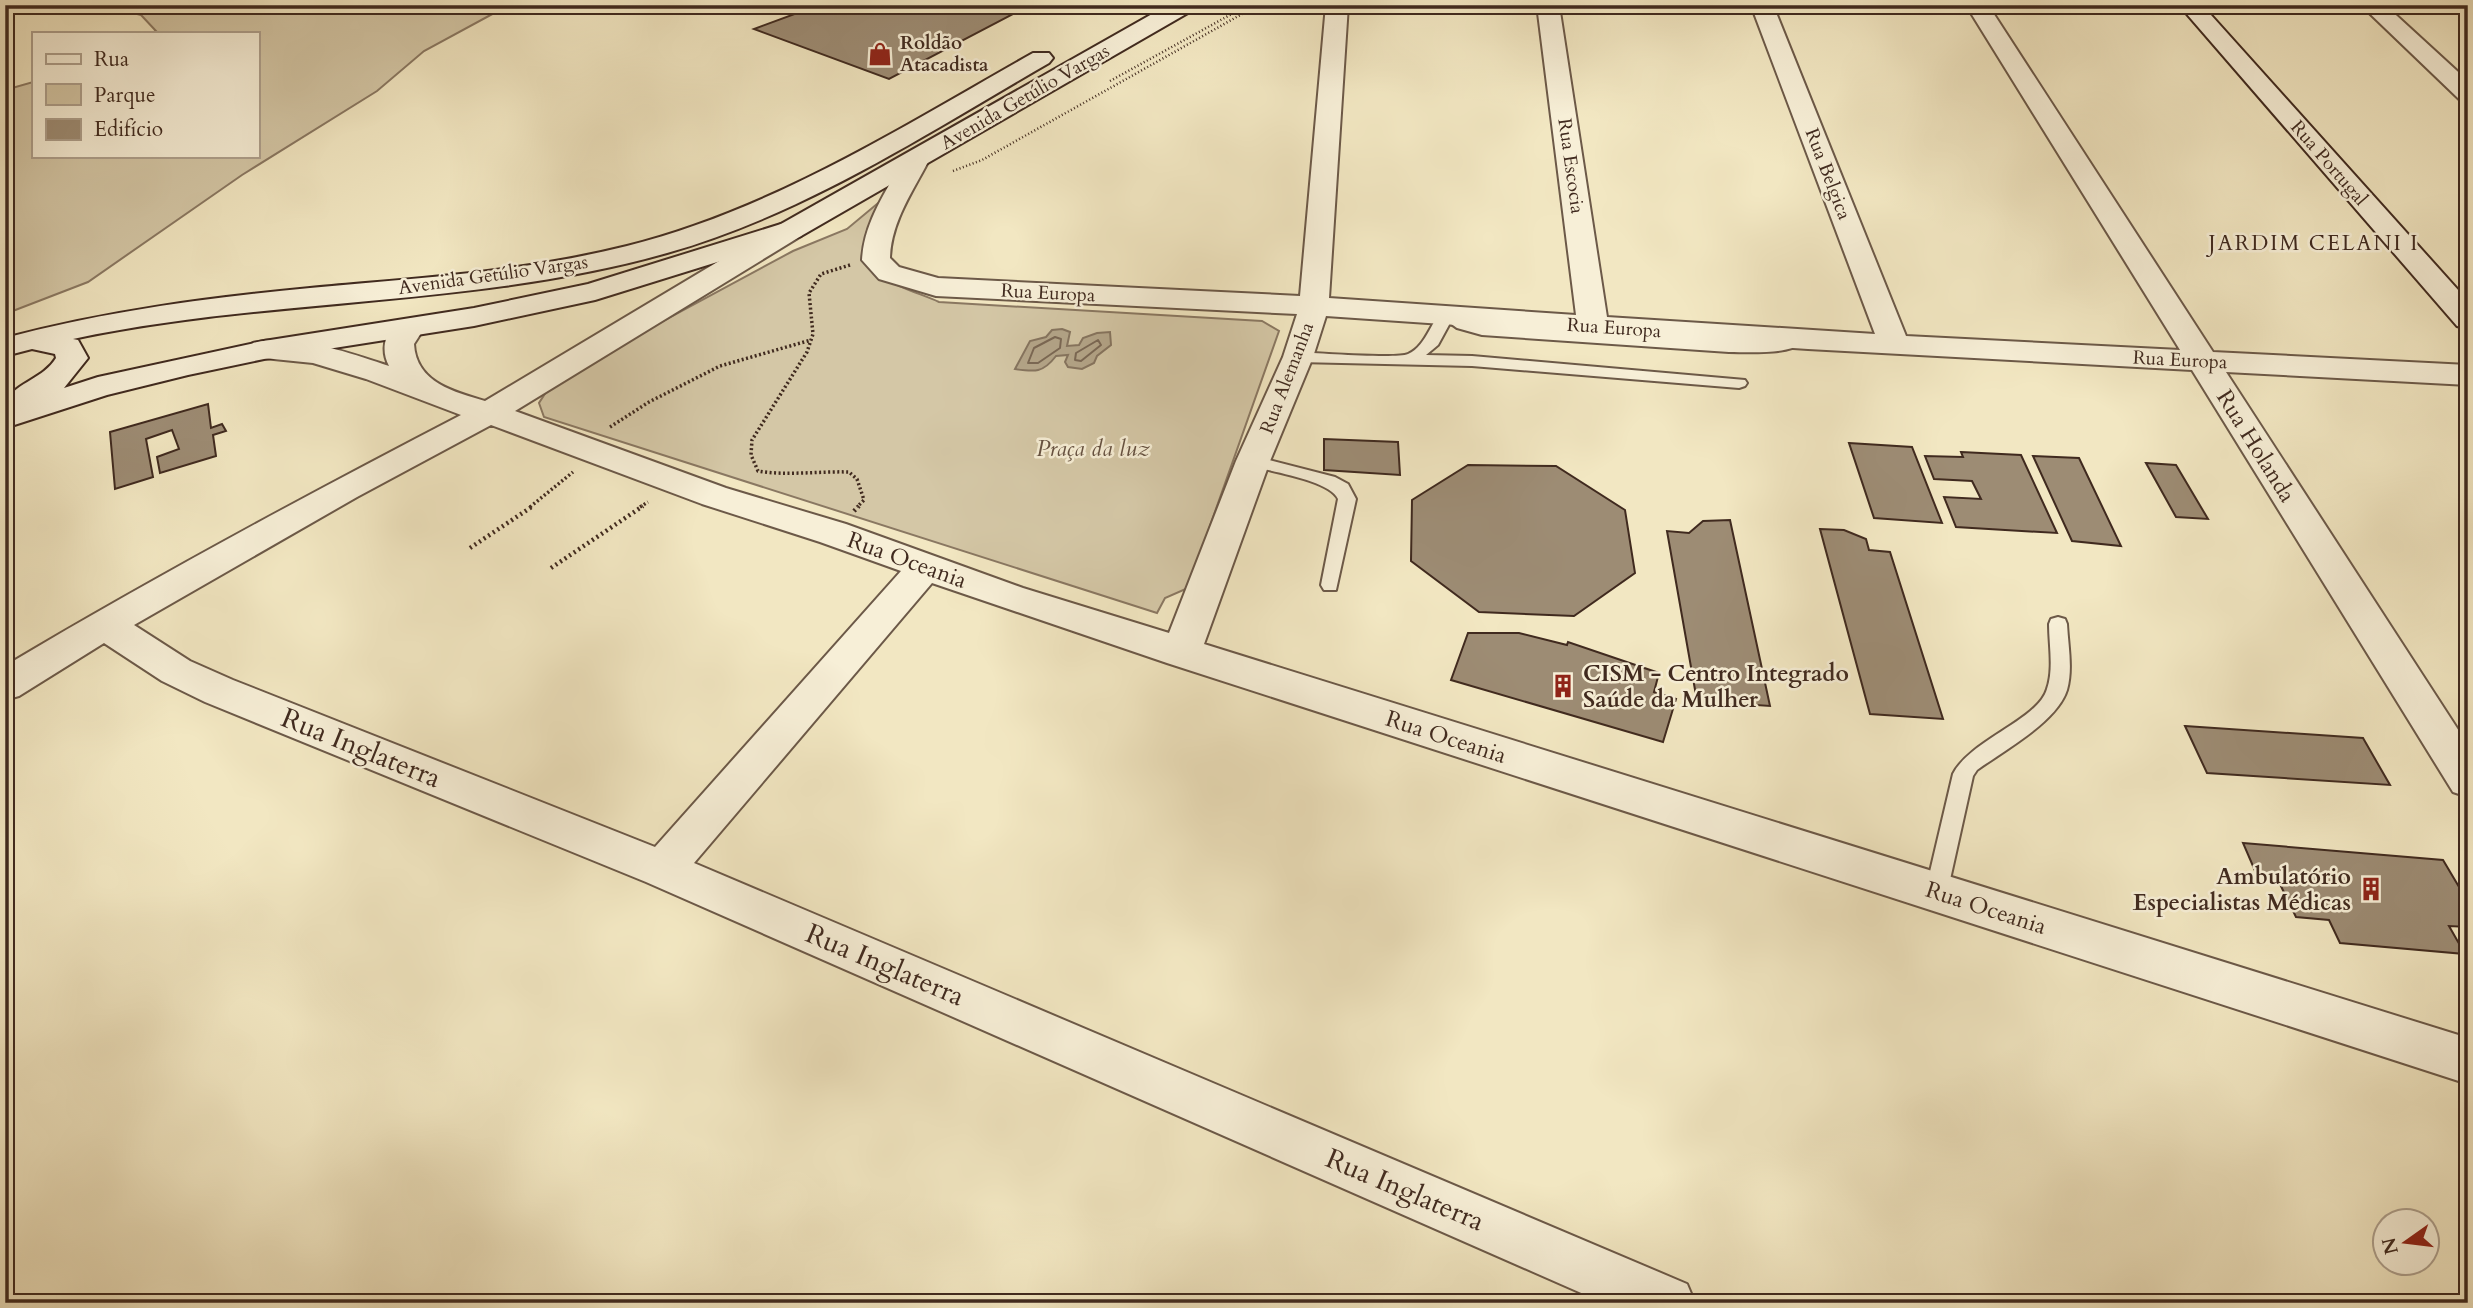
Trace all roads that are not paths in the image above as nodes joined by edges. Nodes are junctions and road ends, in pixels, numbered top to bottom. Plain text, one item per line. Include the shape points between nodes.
1 (1185, 5) edge
2 (1337, 5) edge
3 (1548, 5) edge
4 (1762, 5) edge
5 (1977, 5) edge
6 (2190, 5) edge
7 (2372, 5) edge
8 (1058, 49) dead end
9 (2468, 94) edge
10 (916, 160) junction
11 (791, 230) junction
12 (704, 233) junction
13 (1314, 306) junction
14 (1448, 316) junction
15 (2468, 320) edge
16 (1593, 326) junction
17 (410, 327) junction
18 (1808, 340) junction
19 (18, 343) edge
20 (1894, 344) junction
21 (264, 350) junction
22 (1298, 357) junction
23 (1409, 361) junction
24 (2203, 361) junction
25 (2468, 375) edge
26 (1739, 383) dead end
27 (430, 394) junction
28 (5, 409) edge
29 (489, 413) junction
30 (5, 418) edge
31 (1253, 461) junction
32 (345, 489) junction
33 (927, 565) junction
34 (1330, 585) dead end
35 (2057, 624) dead end
36 (104, 625) junction
37 (1181, 653) junction
38 (5, 685) edge
39 (2468, 780) edge
40 (662, 869) junction
41 (1937, 893) junction
42 (2468, 1061) edge
43 (1668, 1303) edge

1 - 10 street, Avenida Getúlio Vargas
2 - 13 street, Rua Alemanha
3 - 16 street, Rua Escocia
4 - 20 street, Rua Belgica
5 - 24 street, Rua Holanda
6 - 15 street, Rua Portugal
7 - 9 street
8 - 12 street, Avenida Getúlio Vargas via 798,192
10 - 11 street, Avenida Getúlio Vargas
10 - 13 street, Rua Europa via 875,244 876,260 889,273 936,287
11 - 17 street, Avenida Getúlio Vargas via 595,290
11 - 29 street, Avenida Getúlio Vargas
12 - 17 street via 663,256 547,285 448,301
12 - 19 street, Avenida Getúlio Vargas via 567,269 145,316
13 - 14 street, Rua Europa
13 - 22 street, Rua Alemanha
14 - 16 street, Rua Europa
14 - 18 lane via 1482,330 1729,347 1760,348
14 - 23 lane via 1433,342
16 - 18 street, Rua Europa
17 - 21 street, Avenida Getúlio Vargas
17 - 27 street, Rua Oceania via 398,351 403,367
18 - 20 street, Rua Europa
19 - 28 street via 67,347 72,358 54,381
20 - 24 street, Rua Europa
21 - 27 street, Rua Oceania via 325,357
21 - 30 street, Avenida Getúlio Vargas via 98,387
22 - 23 lane
22 - 31 street, Rua Alemanha
23 - 26 lane via 1472,361
24 - 25 street, Rua Europa
24 - 39 street, Rua Holanda
27 - 29 street, Rua Oceania
27 - 32 street via 415,427 390,454
29 - 32 street, Avenida Getúlio Vargas
29 - 33 street, Rua Oceania via 714,496
31 - 34 lane via 1342,488 1347,499
31 - 37 street, Rua Alemanha
32 - 36 street, Avenida Getúlio Vargas
33 - 37 street, Rua Oceania
33 - 40 street
35 - 41 lane via 2055,696 1963,774
36 - 38 street, Avenida Getúlio Vargas
36 - 40 street, Rua Inglaterra via 176,671 219,691
37 - 41 street, Rua Oceania
40 - 43 street, Rua Inglaterra
41 - 42 street, Rua Oceania

